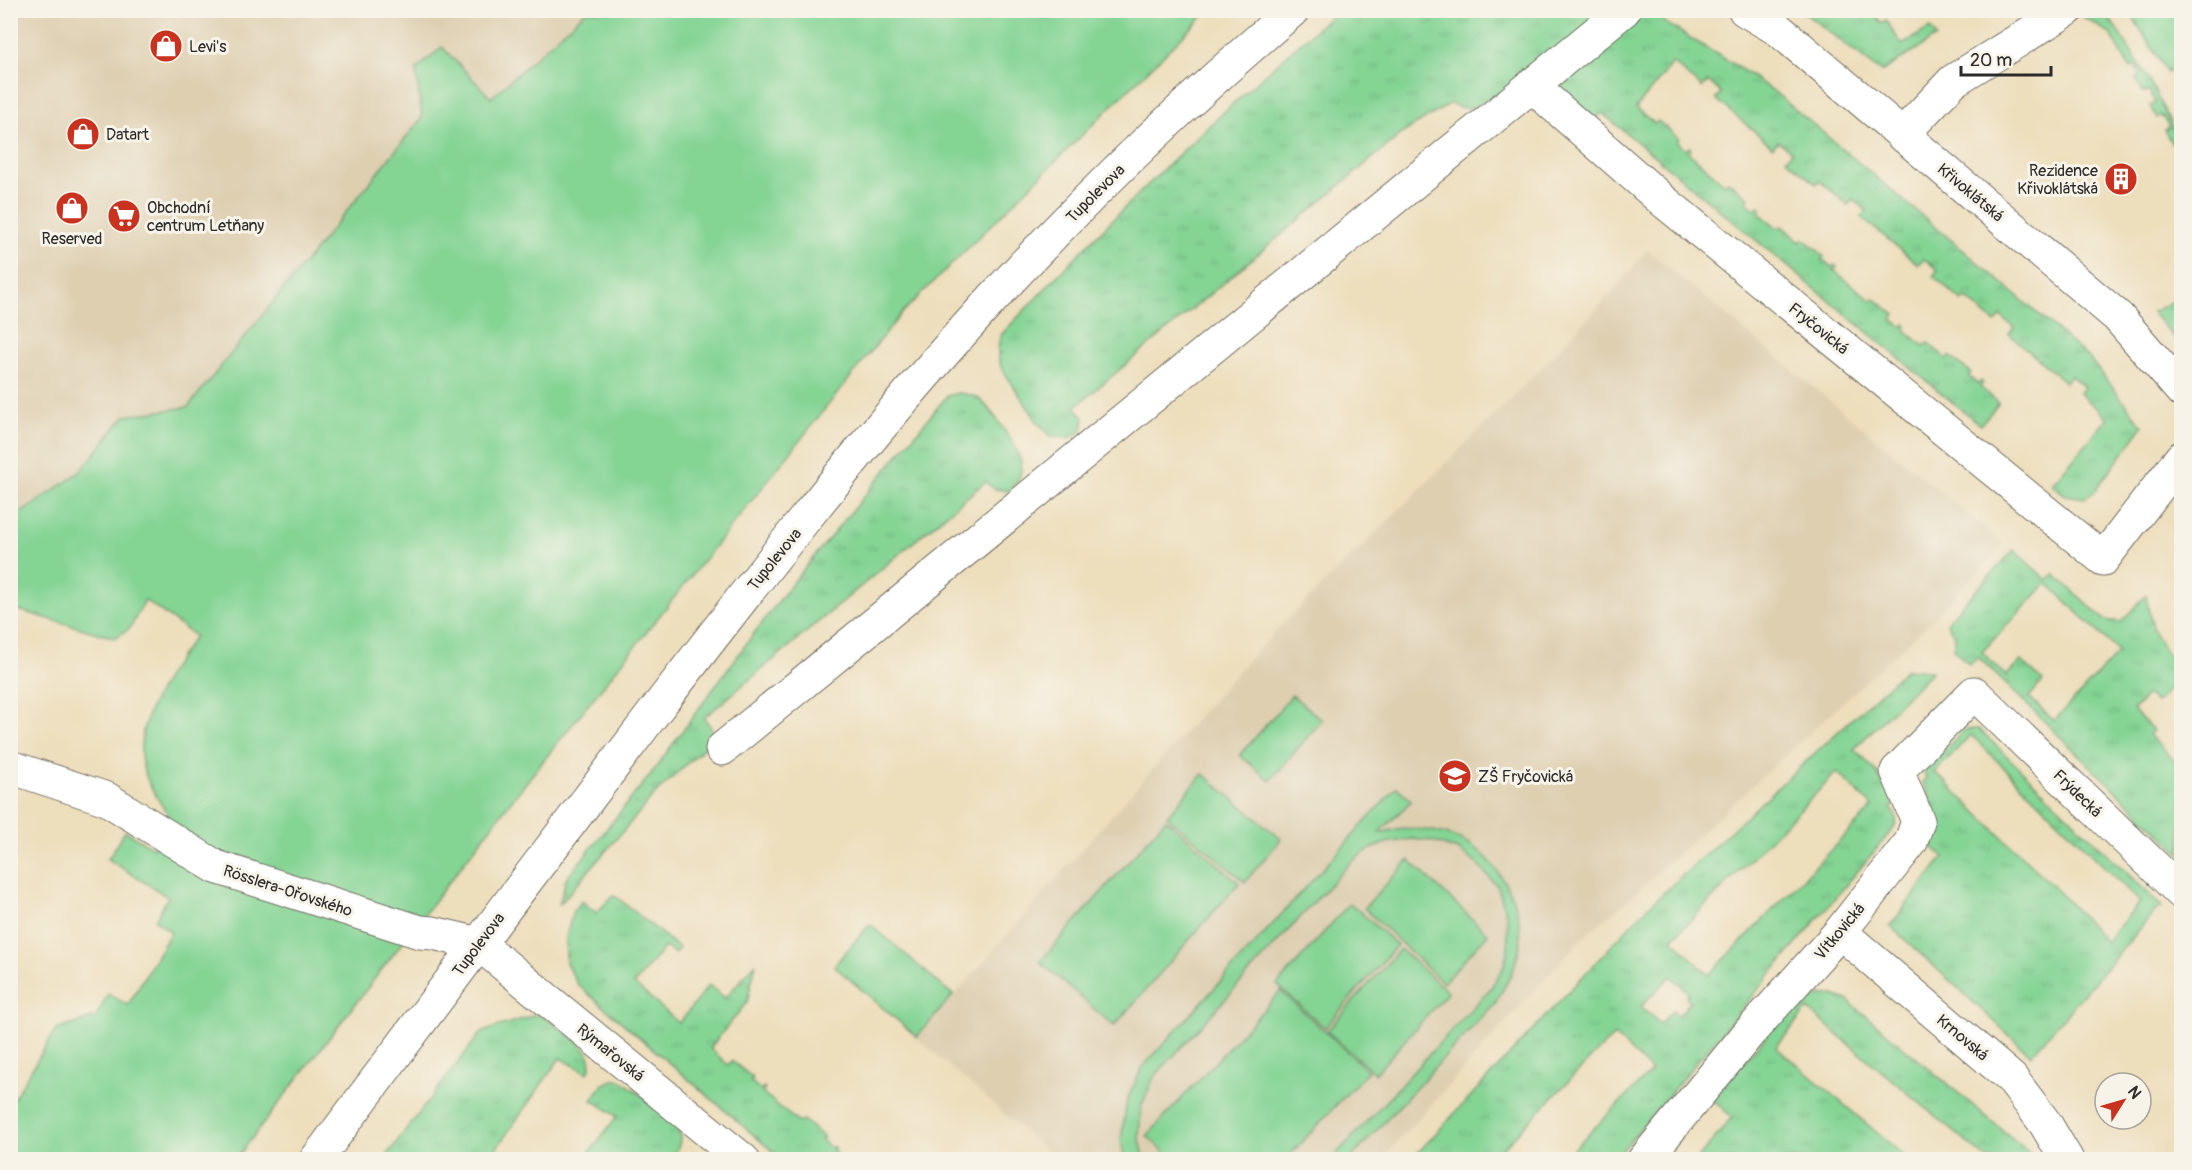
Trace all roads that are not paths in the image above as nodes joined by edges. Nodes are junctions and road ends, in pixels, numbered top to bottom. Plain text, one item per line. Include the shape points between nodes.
1 (1293, 10) edge
2 (1624, 10) edge
3 (1745, 10) edge
4 (2067, 10) edge
5 (1532, 86) junction
6 (1902, 135) junction
7 (2181, 391) edge
8 (2181, 458) edge
9 (1974, 693) joint
10 (722, 749) dead end
11 (10, 767) edge
12 (2181, 893) edge
13 (1840, 932) junction
14 (479, 944) junction
15 (316, 1160) edge
16 (743, 1160) edge
17 (1644, 1160) edge
18 (2067, 1160) edge

1 - 14 street, Tupolevova via 1157,131 956,339 761,574
2 - 5 street
3 - 6 street, Křivoklátská via 1779,30
4 - 6 street via 1953,81
5 - 8 street, Fryčovická via 1661,199 2103,559
5 - 10 street
6 - 7 street, Křivoklátská via 2118,317
9 - 12 street, Frýdecká
9 - 13 street, Vítkovická via 1897,771 1918,821 1911,842
11 - 14 street, Rösslera-Ořovského via 107,800 216,867 420,932
13 - 17 street, Vítkovická
13 - 18 street, Krnovská via 2011,1078
14 - 15 street, Tupolevova
14 - 16 street, Rýmařovská

